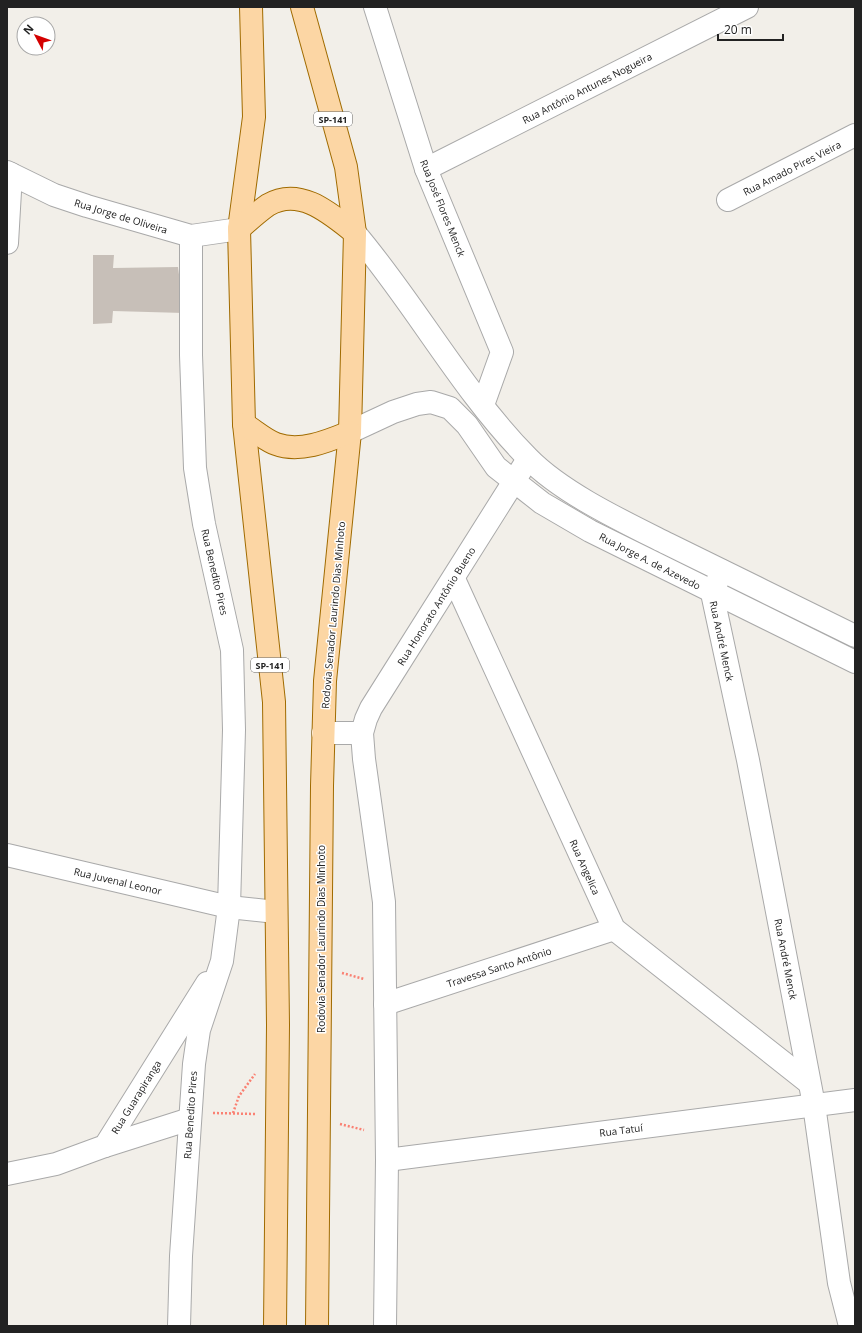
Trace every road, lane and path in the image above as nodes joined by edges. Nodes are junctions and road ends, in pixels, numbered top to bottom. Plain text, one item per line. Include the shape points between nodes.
1 (251, 7) edge
2 (302, 7) edge
3 (375, 7) edge
4 (747, 7) edge
5 (855, 135) edge
6 (426, 169) junction
7 (9, 173) edge
8 (728, 200) dead end
9 (239, 228) junction
10 (355, 233) junction
11 (191, 236) junction
12 (7, 244) edge
13 (483, 405) junction
14 (244, 424) junction
15 (350, 432) junction
16 (528, 459) junction
17 (514, 482) junction
18 (722, 571) junction
19 (454, 580) junction
20 (712, 593) junction
21 (855, 636) edge
22 (855, 662) edge
23 (362, 733) junction
24 (324, 734) junction
25 (7, 855) edge
26 (229, 907) junction
27 (276, 912) junction
28 (614, 929) junction
29 (222, 961) junction
30 (321, 966) junction
31 (385, 995) junction
32 (277, 1058) junction
33 (808, 1082) junction
34 (855, 1100) edge
35 (814, 1106) junction
36 (233, 1113) junction
37 (276, 1114) junction
38 (191, 1116) junction
39 (318, 1118) junction
40 (386, 1136) junction
41 (106, 1146) junction
42 (387, 1160) junction
43 (7, 1174) edge
44 (847, 1282) edge
45 (179, 1326) edge
46 (275, 1326) edge
47 (317, 1326) edge
48 (385, 1326) edge
49 (850, 1326) edge

1 - 9 main road, SP-141 via 254,117
2 - 10 main road, Rodovia Senador Laurindo Dias Minhoto / SP-141 via 346,167
3 - 6 street, Rua José Flores Menck
4 - 6 street, Rua Antônio Antunes Nogueira
5 - 8 street, Rua Amado Pires Vieira
6 - 13 street, Rua José Flores Menck via 502,352
7 - 11 street, Rua Jorge de Oliveira via 54,195
7 - 12 street
9 - 10 main road via 269,205 288,199 305,200 324,209
9 - 11 street, Rua Jorge de Oliveira
9 - 14 main road, SP-141
10 - 13 street via 380,262 433,341
10 - 15 main road, Rodovia Senador Laurindo Dias Minhoto / SP-141
11 - 26 street, Rua Benedito Pires via 191,355 195,468 204,524 232,650 234,730
13 - 16 street
14 - 15 main road via 276,444 299,448
14 - 27 main road, SP-141 via 274,702
15 - 17 street, Rua Jorge A. de Azevedo via 393,412 431,402 450,408 467,425 496,467
15 - 24 main road, Rodovia Senador Laurindo Dias Minhoto / SP-141 via 325,681
16 - 17 street, Rua Honorato Antônio Bueno
16 - 18 street via 556,482 618,519
17 - 19 street, Rua Honorato Antônio Bueno
17 - 20 street, Rua Jorge A. de Azevedo via 542,503 590,531
18 - 20 street
18 - 21 street
19 - 23 street, Rua Honorato Antônio Bueno via 371,708
19 - 28 street, Rua Angelica
20 - 22 street, Rua Jorge A. de Azevedo
20 - 33 street, Rua André Menck via 748,760
23 - 24 street
23 - 31 street via 384,902
24 - 30 main road, Rodovia Senador Laurindo Dias Minhoto / SP-141
25 - 26 street, Rua Juvenal Leonor
26 - 27 street
26 - 29 street, Rua Benedito Pires
27 - 32 main road, SP-141
28 - 31 street, Travessa Santo Antônio
28 - 33 street, Rua Angelica
29 - 38 street, Rua Benedito Pires via 199,1030
29 - 41 street, Rua Guarapiranga
30 - 31 path
30 - 39 main road, Rodovia Senador Laurindo Dias Minhoto / SP-141
31 - 40 street
32 - 36 path via 259,1070 249,1082 238,1096
32 - 37 main road, SP-141
33 - 35 street, Rua André Menck
34 - 35 street, Rua Tatuí
35 - 42 street, Rua Tatuí
35 - 44 street, Rua André Menck
36 - 37 path
36 - 38 path
37 - 46 main road, SP-141
38 - 41 street
38 - 45 street, Rua Benedito Pires
39 - 40 path
39 - 47 main road, Rodovia Senador Laurindo Dias Minhoto / SP-141
40 - 42 street
41 - 43 street via 56,1164
42 - 48 street
44 - 49 street, Rua André Menck

